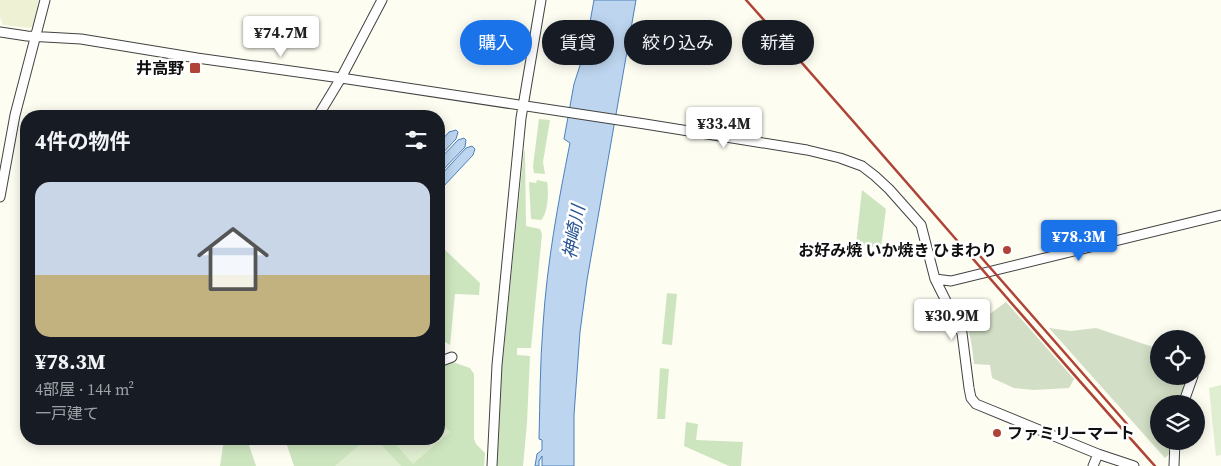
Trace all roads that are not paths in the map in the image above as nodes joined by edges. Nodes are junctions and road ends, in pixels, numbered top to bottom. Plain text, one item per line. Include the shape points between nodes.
1 (45, 0) edge
2 (382, 0) edge
3 (541, 0) edge
4 (0, 32) edge
5 (36, 36) junction
6 (341, 78) junction
7 (528, 106) junction
8 (322, 110) edge
9 (0, 198) edge
10 (1221, 215) edge
11 (935, 278) junction
12 (452, 357) dead end
13 (445, 360) edge
14 (1175, 450) edge
15 (1098, 454) junction
16 (492, 466) edge
17 (1093, 466) edge
18 (1134, 466) edge
19 (1174, 466) edge

1 - 5 street
2 - 6 street
3 - 7 street
4 - 5 street
5 - 6 street via 81,39
5 - 9 street via 15,115
6 - 7 street
6 - 8 street
7 - 11 street via 807,150 862,166 889,189 921,225
7 - 16 street via 497,365
10 - 11 street via 951,281
11 - 15 street via 962,333 969,388 976,404
12 - 13 street
14 - 19 street
15 - 17 street
15 - 18 street

